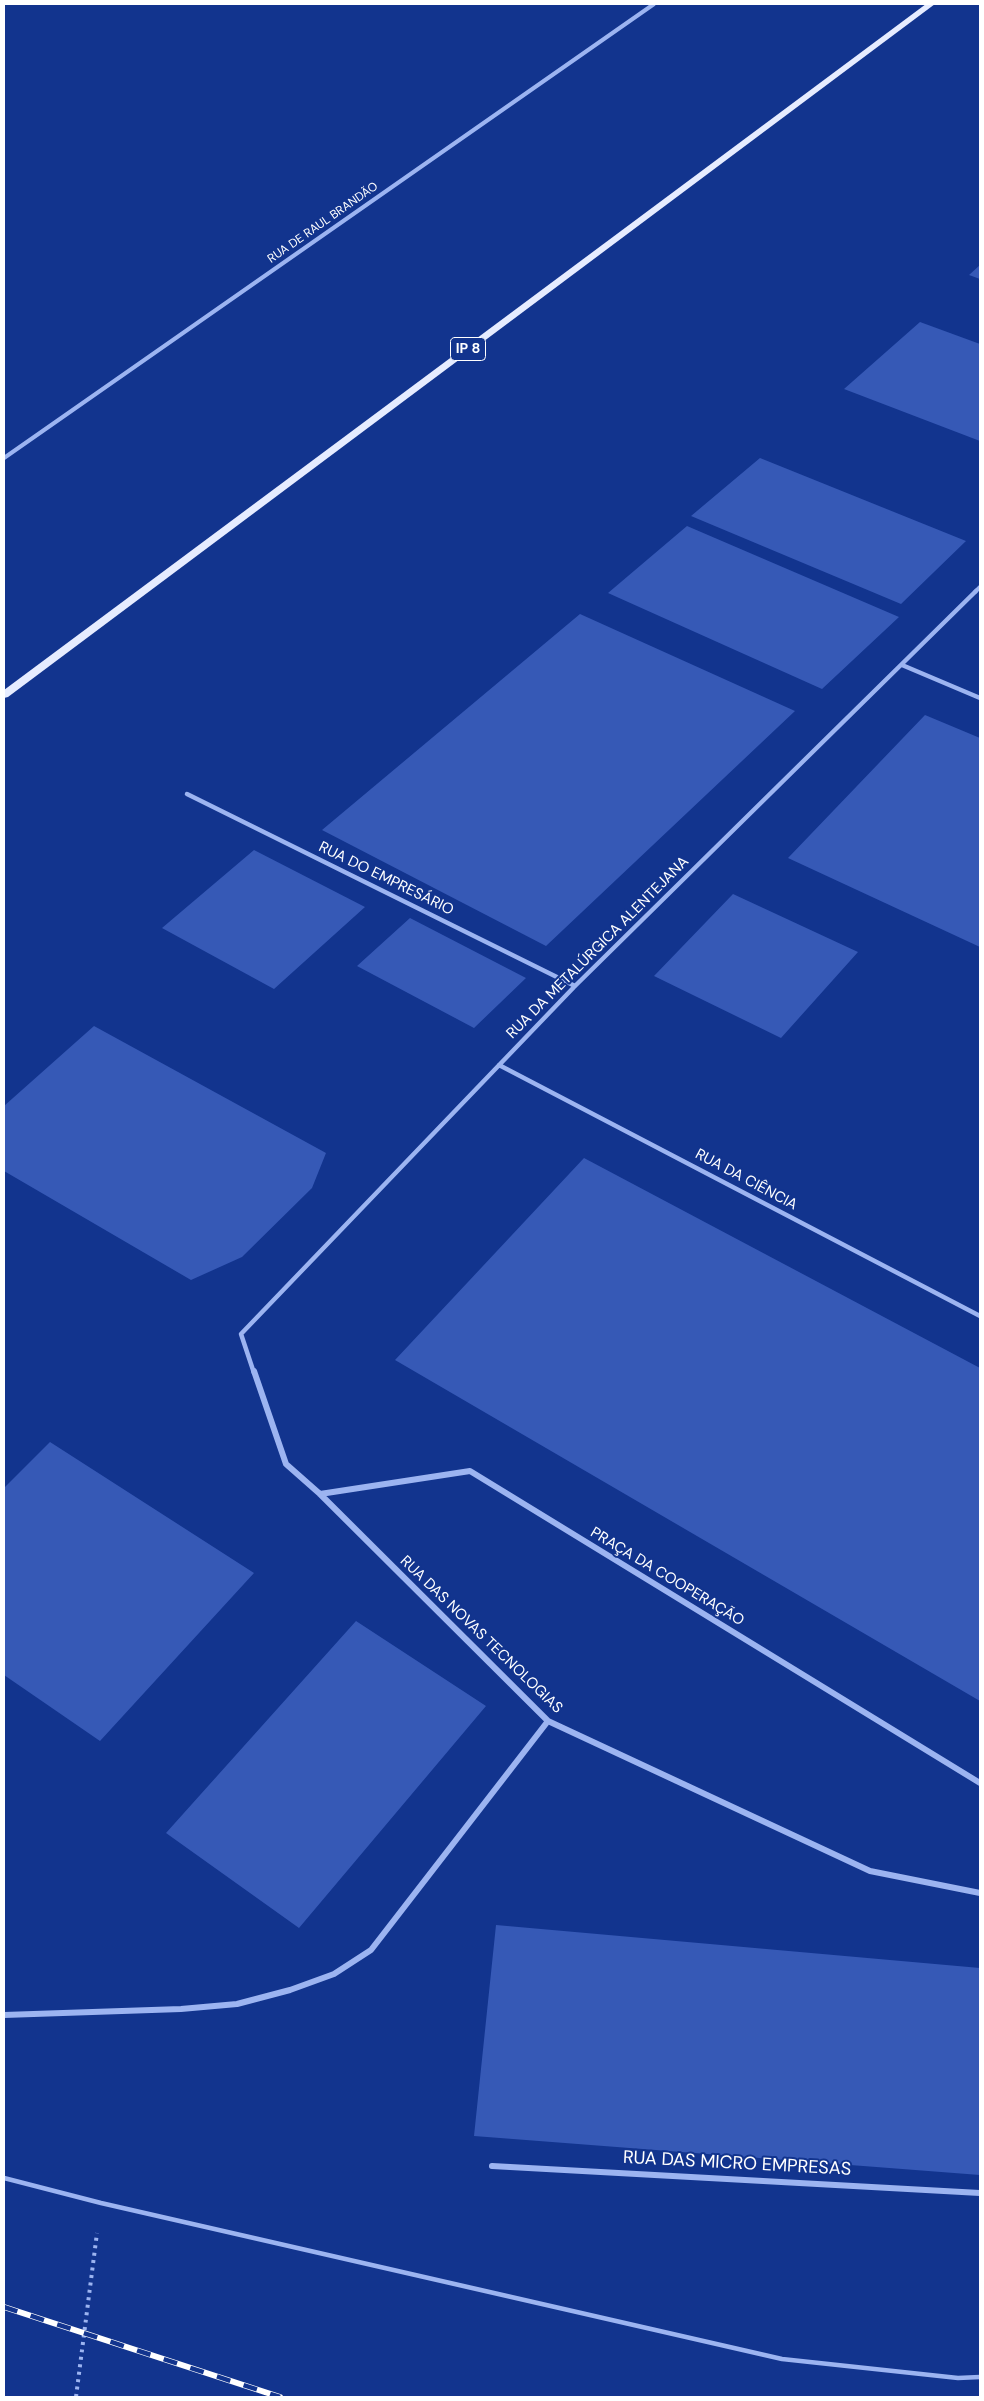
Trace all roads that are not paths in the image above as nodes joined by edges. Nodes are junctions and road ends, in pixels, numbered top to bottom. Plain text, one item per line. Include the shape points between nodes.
1 (654, 4) edge
2 (931, 4) edge
3 (4, 458) edge
4 (980, 587) edge
5 (902, 665) junction
6 (4, 695) edge
7 (980, 698) edge
8 (187, 794) dead end
9 (575, 986) junction
10 (499, 1065) junction
11 (980, 1316) edge
12 (241, 1334) joint
13 (320, 1494) junction
14 (548, 1721) junction
15 (980, 1783) edge
16 (980, 1894) edge
17 (4, 2015) edge
18 (492, 2166) dead end
19 (4, 2178) edge
20 (980, 2193) edge
21 (980, 2378) edge

1 - 3 street, RUA DE RAUL BRANDÃO
2 - 6 main road, IP 8
4 - 5 street, RUA DA METALÚRGICA ALENTEJANA
5 - 7 street
5 - 9 street, RUA DA METALÚRGICA ALENTEJANA
8 - 9 street, RUA DO EMPRESÁRIO
9 - 10 street, RUA DA METALÚRGICA ALENTEJANA
10 - 11 street, RUA DA CIÊNCIA
10 - 12 street, RUA DA METALÚRGICA ALENTEJANA
12 - 13 street, RUA DAS NOVAS TECNOLOGIAS via 286,1464
13 - 14 street, RUA DAS NOVAS TECNOLOGIAS
13 - 15 street, PRAÇA DA COOPERAÇÃO via 470,1471
14 - 16 street, RUA DAS NOVAS TECNOLOGIAS via 870,1871
14 - 17 street via 371,1950 334,1974 237,2004
18 - 20 street, RUA DAS MICRO EMPRESAS
19 - 21 lane via 782,2358 879,2371

